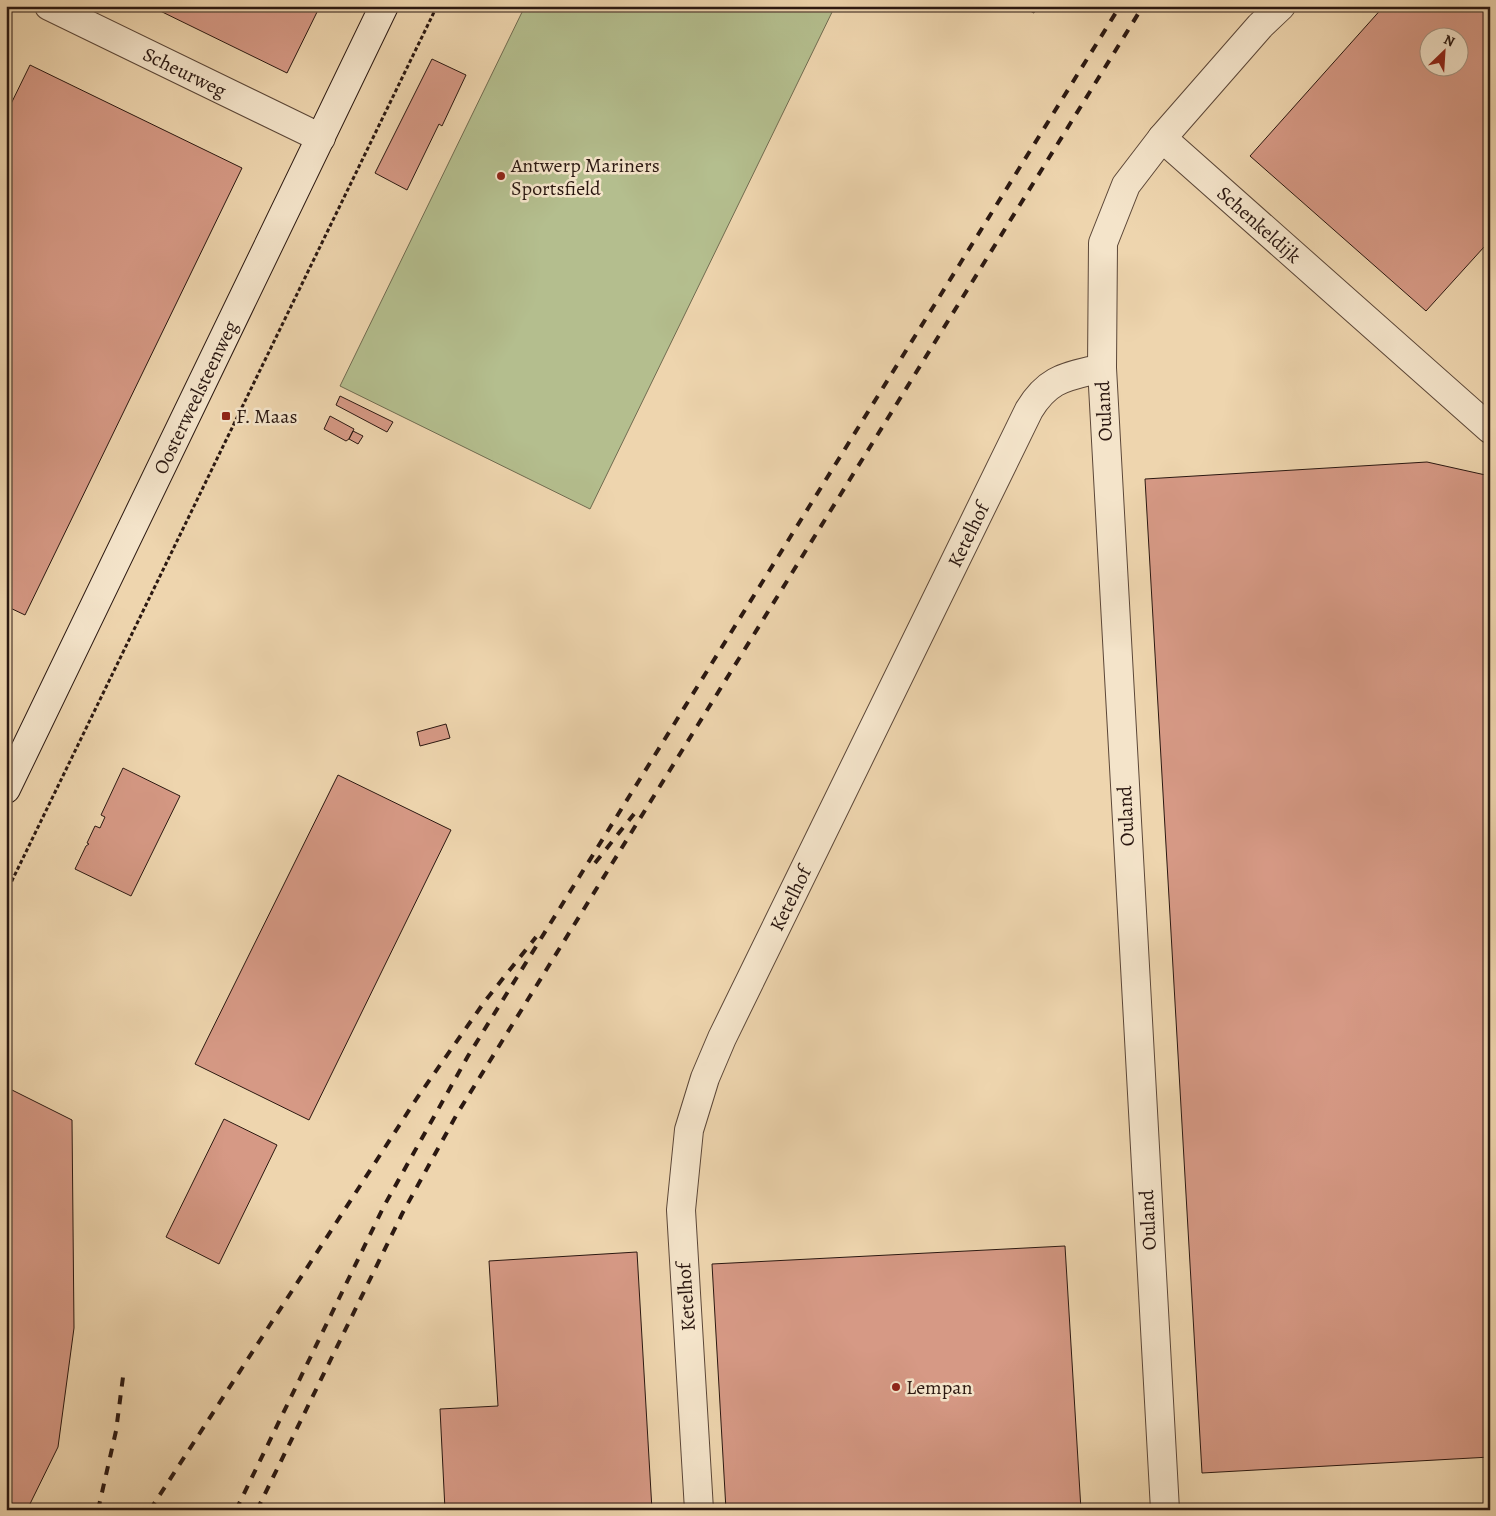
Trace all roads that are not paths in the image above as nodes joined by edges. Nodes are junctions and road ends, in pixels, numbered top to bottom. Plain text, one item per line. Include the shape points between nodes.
1 (49, 6) edge
2 (384, 6) edge
3 (1281, 6) edge
4 (321, 138) junction
5 (1162, 138) junction
6 (1102, 368) junction
7 (1490, 429) edge
8 (6, 789) edge
9 (699, 1510) edge
10 (1165, 1510) edge

1 - 4 street, Scheurweg
2 - 4 street, Oosterweelsteenweg
3 - 5 street
4 - 8 street, Oosterweelsteenweg
5 - 6 street, Ouland via 1126,185 1103,243
5 - 7 street, Schenkeldijk
6 - 9 street, Ketelhof via 1048,385 1038,394 1029,410 705,1078 689,1130 681,1210
6 - 10 street, Ouland

